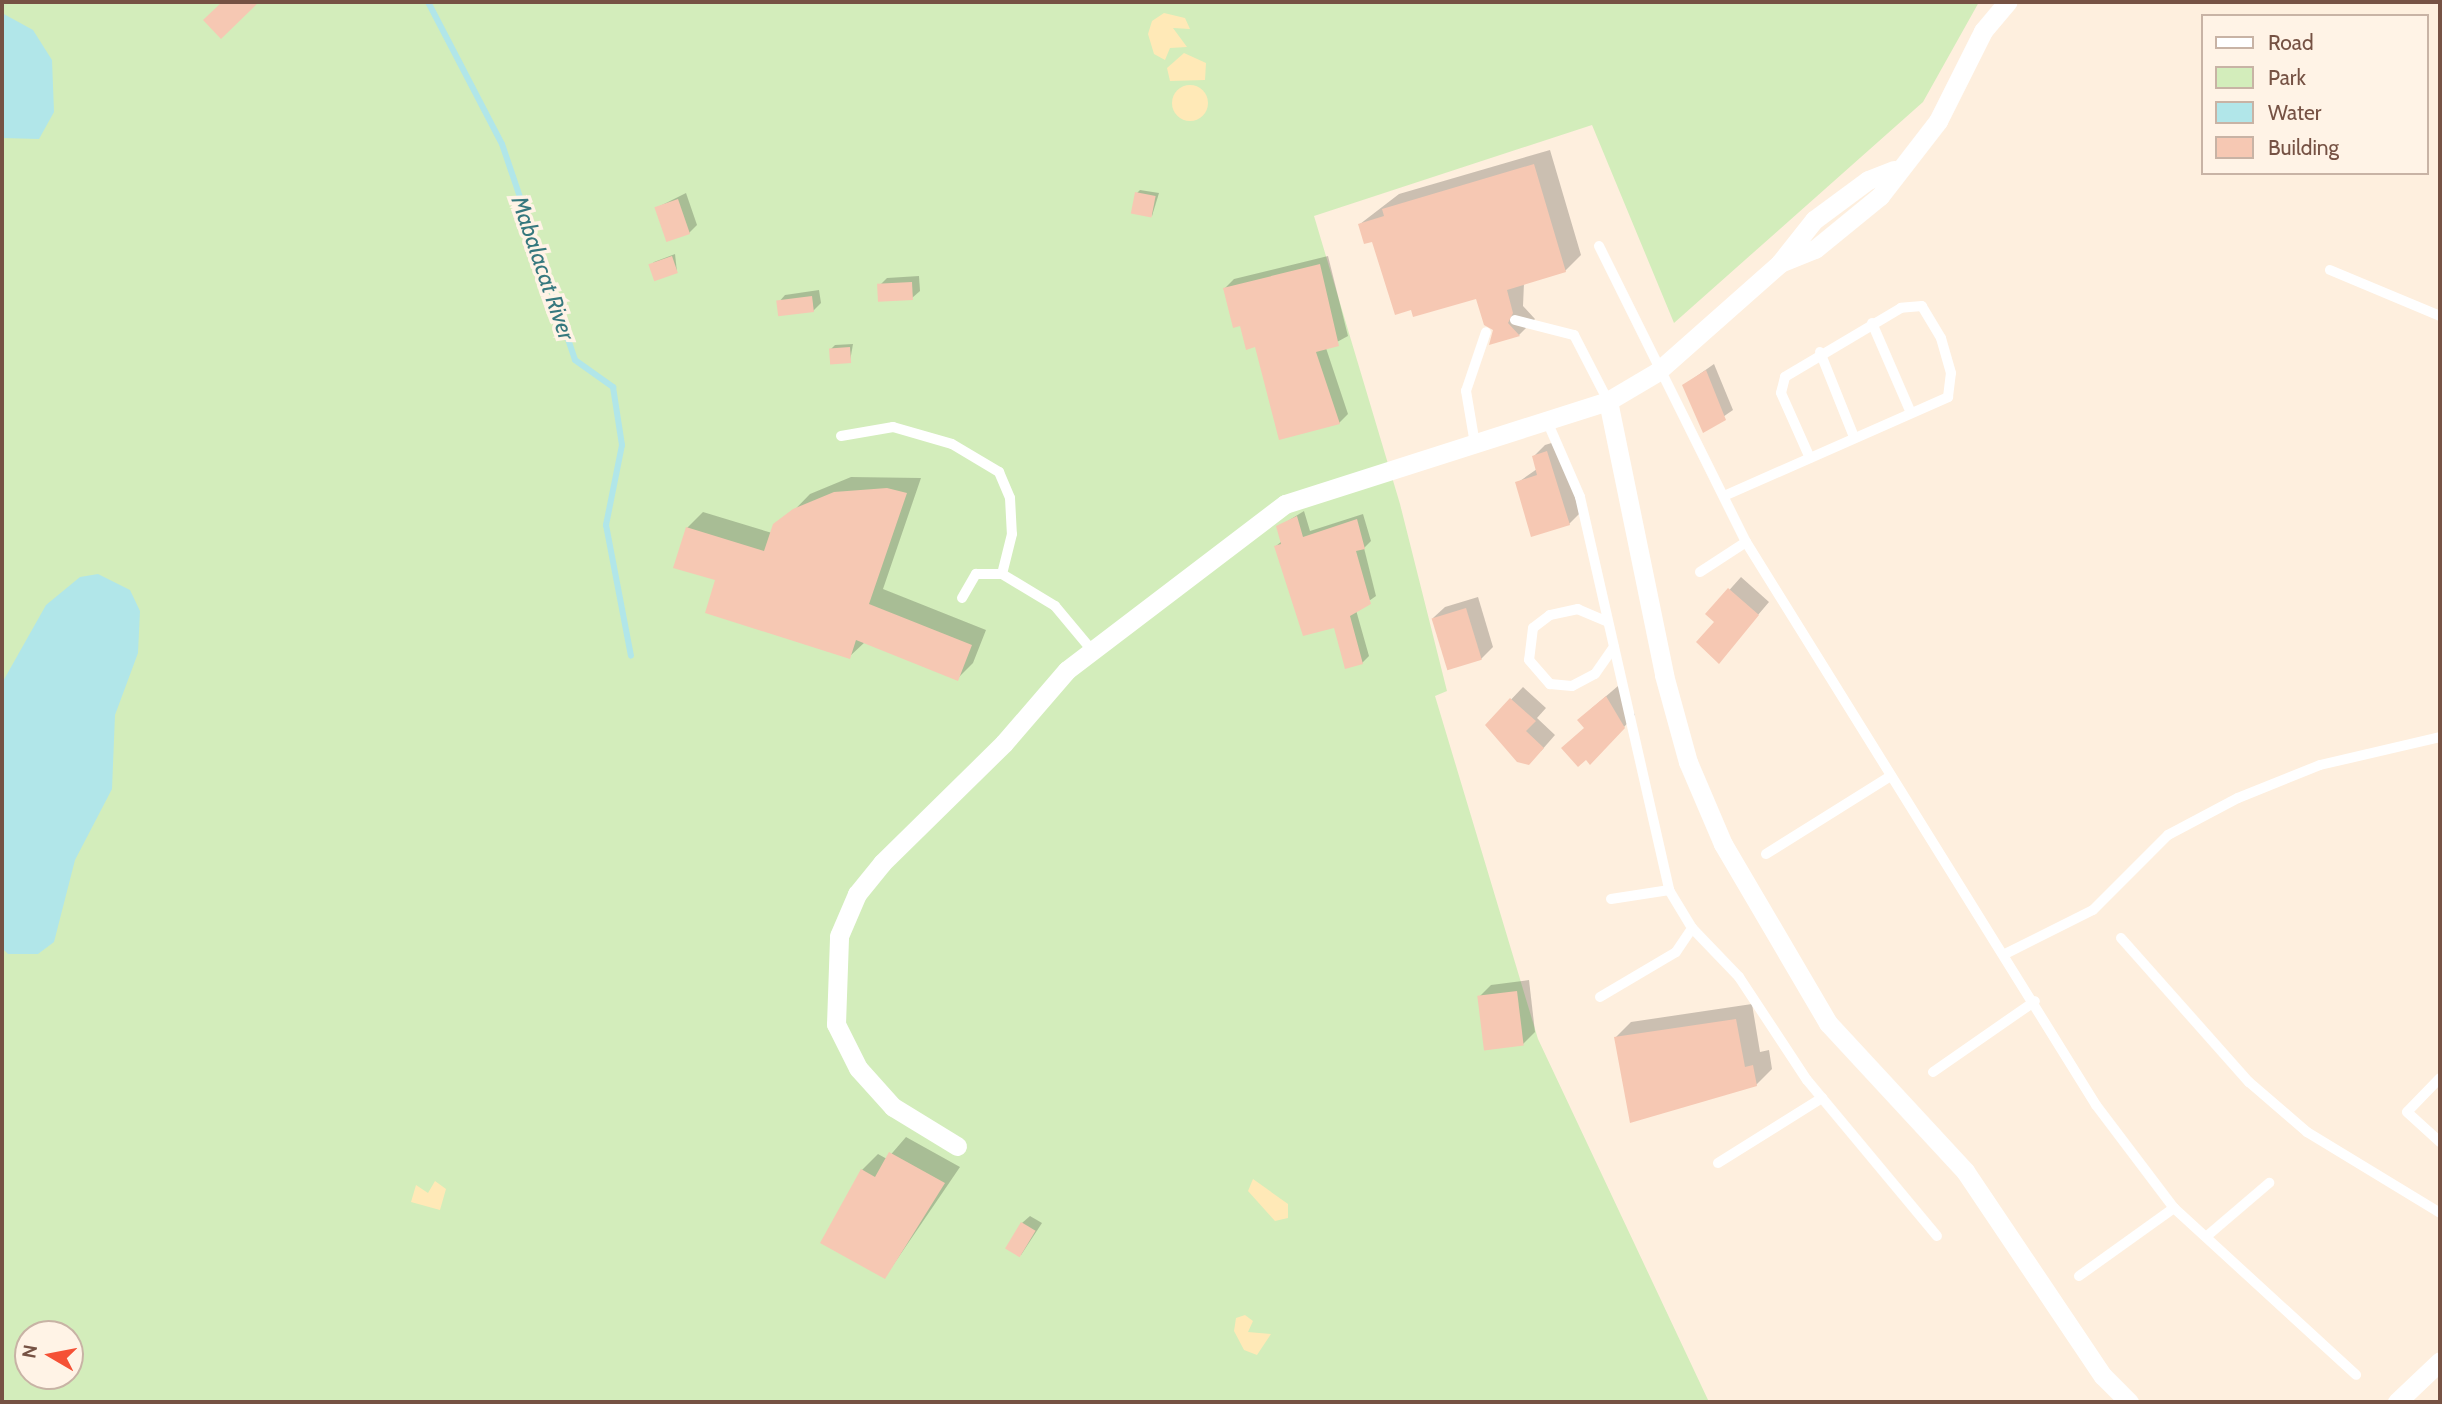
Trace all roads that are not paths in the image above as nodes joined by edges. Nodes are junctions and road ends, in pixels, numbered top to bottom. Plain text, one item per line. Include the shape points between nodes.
1 (2007, 2) edge
2 (1599, 246) dead end
3 (2330, 270) dead end
4 (2440, 316) edge
5 (1515, 320) dead end
6 (1872, 323) junction
7 (1486, 332) dead end
8 (1820, 352) junction
9 (1657, 372) junction
10 (1608, 401) junction
11 (1910, 411) junction
12 (1547, 421) junction
13 (841, 436) dead end
14 (1854, 437) junction
15 (1475, 444) junction
16 (1810, 458) junction
17 (1724, 496) junction
18 (1746, 542) junction
19 (1700, 572) dead end
20 (1002, 575) junction
21 (962, 598) dead end
22 (1608, 622) junction
23 (1614, 647) junction
24 (1091, 649) junction
25 (2440, 737) edge
26 (1891, 776) junction
27 (1766, 854) dead end
28 (1669, 890) junction
29 (1611, 899) dead end
30 (1692, 928) junction
31 (2121, 938) dead end
32 (2005, 954) junction
33 (1600, 997) dead end
34 (2035, 1001) junction
35 (1933, 1072) dead end
36 (2440, 1078) edge
37 (1822, 1098) junction
38 (2440, 1142) edge
39 (957, 1146) dead end
40 (1718, 1163) dead end
41 (2269, 1182) dead end
42 (2174, 1208) junction
43 (2440, 1213) edge
44 (1937, 1236) dead end
45 (2207, 1236) junction
46 (2079, 1276) dead end
47 (2440, 1361) edge
48 (2356, 1375) dead end
49 (2129, 1402) edge
50 (2397, 1402) edge

1 - 9 street via 1983,31 1938,121 1894,170 1880,196 1849,226 1815,249 1780,262
2 - 9 lane
3 - 4 lane
5 - 10 lane via 1574,335
6 - 8 lane
6 - 11 lane
6 - 11 lane via 1914,302 1941,338 1951,373 1948,397
7 - 15 lane via 1466,391
8 - 14 lane
8 - 16 lane via 1795,366 1781,393
9 - 10 street
9 - 17 lane
10 - 12 street
10 - 49 street via 1664,675 1688,762 1723,844 1828,1023 1965,1171 2103,1376
11 - 14 lane
12 - 15 street
12 - 22 lane via 1580,497
13 - 20 lane via 893,427 952,444 999,472 1010,498 1012,534
14 - 16 lane
15 - 24 street via 1285,504
16 - 17 lane
17 - 18 lane
18 - 19 lane
18 - 26 lane
20 - 21 lane via 976,574
20 - 24 lane via 1055,606
22 - 23 lane
22 - 23 lane via 1578,609 1550,615 1533,628 1528,660 1550,684 1572,686 1595,674
23 - 28 lane
24 - 39 street via 882,863 857,894 839,936 836,1024 858,1068 893,1107
25 - 32 lane via 2320,765 2238,798 2168,835 2093,910
26 - 27 lane
26 - 32 lane
28 - 29 lane
28 - 30 lane
30 - 33 lane via 1676,952
30 - 37 lane via 1739,977
31 - 43 lane via 2249,1082 2307,1132
32 - 34 lane
34 - 35 lane
34 - 42 lane via 2096,1105
36 - 38 lane via 2407,1112
37 - 40 lane
37 - 44 lane
41 - 45 lane
42 - 45 lane
42 - 46 lane
45 - 48 lane
47 - 50 street

